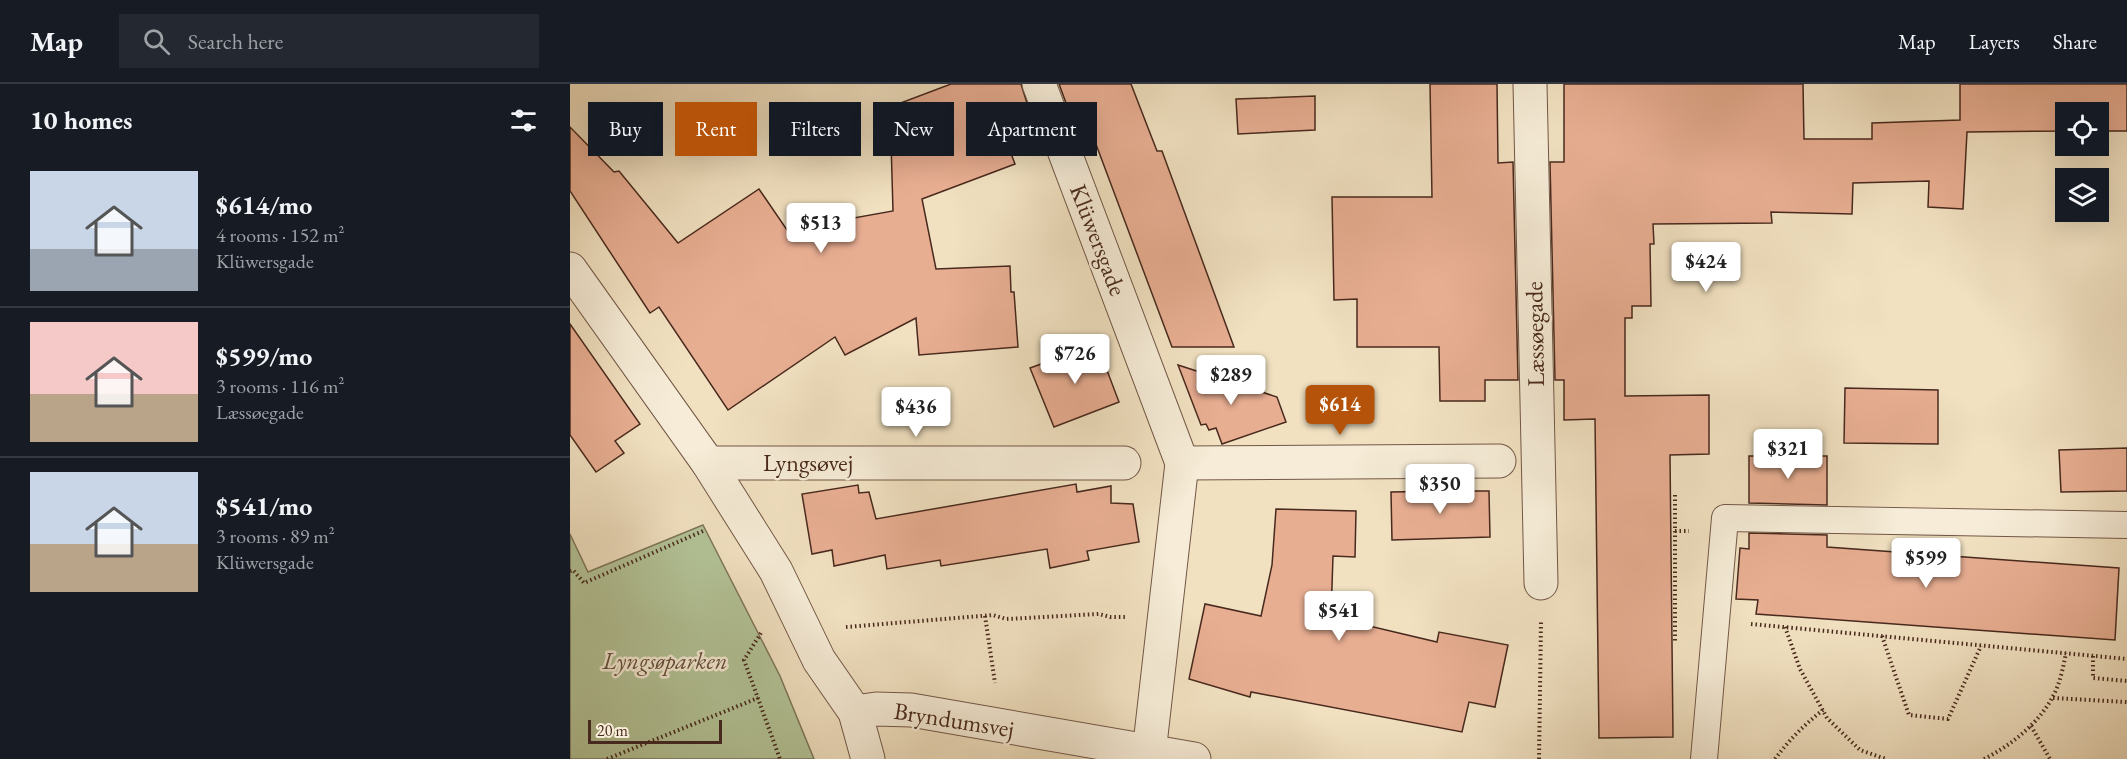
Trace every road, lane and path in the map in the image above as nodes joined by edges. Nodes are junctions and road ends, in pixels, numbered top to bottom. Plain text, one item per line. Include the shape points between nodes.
1 (1040, 84) edge
2 (1530, 84) edge
3 (570, 269) edge
4 (1498, 461) dead end
5 (708, 463) junction
6 (1124, 463) dead end
7 (1182, 463) junction
8 (1675, 495) dead end
9 (740, 514) junction
10 (2127, 525) edge
11 (570, 571) edge
12 (1541, 583) joint
13 (795, 613) junction
14 (1165, 615) junction
15 (985, 616) junction
16 (1716, 620) junction
17 (846, 627) dead end
18 (1785, 627) junction
19 (1882, 636) junction
20 (1981, 646) junction
21 (1675, 648) dead end
22 (2067, 653) junction
23 (2093, 656) junction
24 (2127, 659) edge
25 (2127, 681) edge
26 (758, 698) junction
27 (2052, 698) junction
28 (2127, 702) edge
29 (1823, 710) junction
30 (855, 712) junction
31 (2031, 726) junction
32 (1002, 727) junction
33 (1149, 753) junction
34 (607, 759) edge
35 (780, 759) edge
36 (867, 759) edge
37 (1194, 759) edge
38 (1539, 759) edge
39 (1704, 759) edge
40 (1775, 759) edge
41 (1886, 759) edge
42 (1984, 759) edge
43 (2050, 759) edge

1 - 7 street, Klüwersgade
2 - 12 street, Læssøegade
3 - 5 street
4 - 7 street
5 - 6 street, Lyngsøvej
5 - 9 street
7 - 14 street, Klüwersgade
8 - 21 path
9 - 11 path via 584,583
9 - 13 street via 776,572
10 - 16 lane via 1725,518
12 - 38 path
13 - 26 path via 762,630 744,660
13 - 30 street via 819,660
14 - 15 path via 1005,619
14 - 33 street, Klüwersgade
15 - 17 path
15 - 32 path
16 - 18 path
16 - 39 lane
18 - 19 path
18 - 29 path via 1800,669
19 - 20 path
19 - 20 path via 1909,716 1948,719
20 - 22 path
22 - 23 path
22 - 27 path
23 - 24 path
23 - 25 path via 2093,678
26 - 34 path
26 - 35 path
27 - 28 path
27 - 31 path
29 - 40 path
29 - 41 path via 1860,750
30 - 32 street, Bryndumsvej via 911,710
30 - 36 street
31 - 42 path
31 - 43 path
32 - 33 street, Bryndumsvej
33 - 37 street, Bryndumsvej

